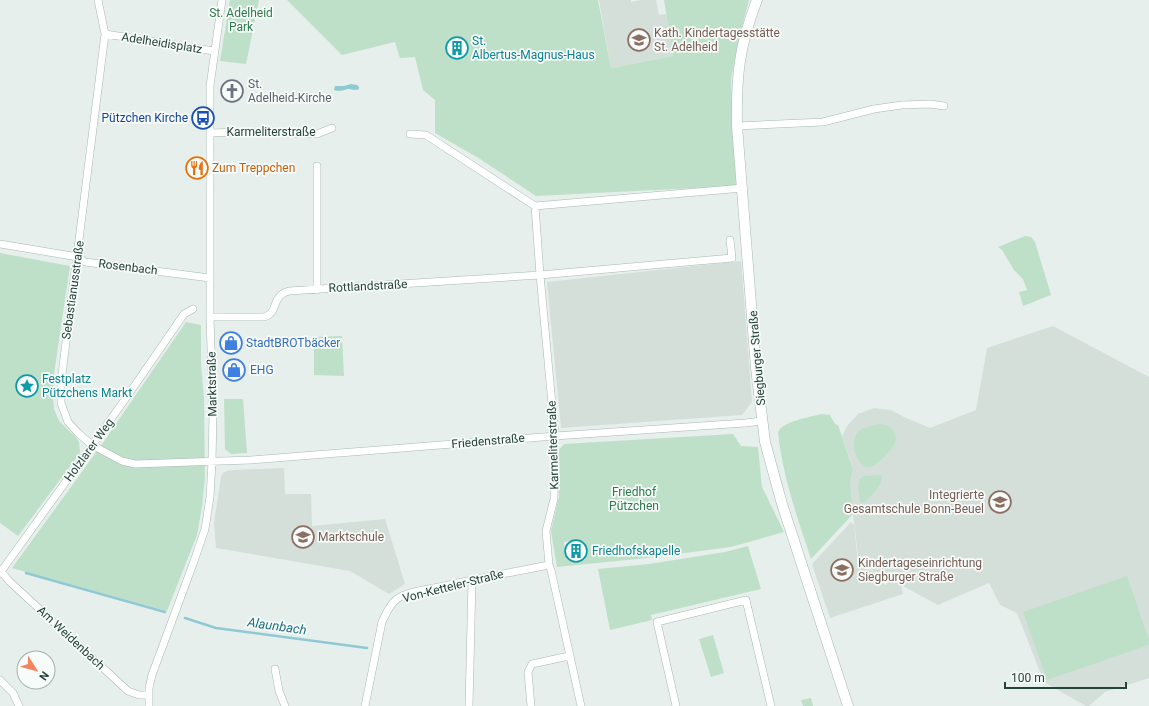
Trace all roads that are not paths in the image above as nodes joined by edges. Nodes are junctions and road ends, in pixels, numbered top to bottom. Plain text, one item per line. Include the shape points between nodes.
1 (98, 0) edge
2 (222, 0) edge
3 (756, 0) edge
4 (105, 34) junction
5 (214, 51) junction
6 (944, 106) dead end
7 (737, 126) junction
8 (332, 128) dead end
9 (210, 133) junction
10 (410, 134) dead end
11 (317, 166) dead end
12 (743, 188) junction
13 (535, 206) junction
14 (730, 240) dead end
15 (0, 244) edge
16 (78, 257) junction
17 (540, 275) junction
18 (210, 278) junction
19 (317, 290) junction
20 (193, 309) dead end
21 (210, 317) junction
22 (763, 421) junction
23 (555, 436) junction
24 (92, 445) junction
25 (212, 462) junction
26 (549, 565) junction
27 (0, 571) edge
28 (472, 580) junction
29 (569, 656) junction
30 (275, 669) dead end
31 (0, 680) edge
32 (148, 695) junction
33 (19, 706) edge
34 (150, 706) edge
35 (285, 706) edge
36 (366, 706) edge
37 (469, 706) edge
38 (531, 706) edge
39 (581, 706) edge
40 (676, 706) edge
41 (771, 706) edge
42 (848, 706) edge

1 - 4 street, Sebastianusstraße
2 - 5 street, Adelheidisplatz
3 - 7 main road, Siegburger Straße via 739,59 736,91
4 - 5 street, Adelheidisplatz
4 - 16 street, Sebastianusstraße
5 - 9 street, Marktstraße via 210,86
6 - 7 street via 902,105 823,122
7 - 12 main road, Siegburger Straße
8 - 9 street, Karmeliterstraße via 317,134
9 - 18 street, Marktstraße
10 - 13 street via 426,135
11 - 19 street
12 - 13 street
12 - 22 main road, Siegburger Straße
13 - 17 street, Karmeliterstraße
14 - 17 street via 732,258
15 - 16 street, Rosenbach
16 - 18 street, Rosenbach via 85,262
16 - 24 street, Sebastianusstraße via 62,372 61,403 68,422
17 - 19 street, Rottlandstraße
17 - 23 street, Karmeliterstraße
18 - 21 street, Marktstraße
19 - 21 street, Rottlandstraße via 289,291 281,294 273,312 264,317
20 - 24 street, Holzlarer Weg via 184,314
21 - 25 street, Marktstraße
22 - 23 street, Friedenstraße
22 - 42 main road, Siegburger Straße via 765,442 782,504
23 - 25 street, Friedenstraße
23 - 26 street, Karmeliterstraße via 554,499 546,531
24 - 25 street, Sebastianusstraße via 122,461 135,464
24 - 27 street, Holzlarer Weg
25 - 32 street, Marktstraße via 205,529 152,675
26 - 28 street, Von-Ketteler-Straße
26 - 29 street, Karmeliterstraße
27 - 32 street, Am Weidenbach via 128,691
28 - 36 street, Von-Ketteler-Straße via 402,596 387,610 382,622
28 - 37 street
29 - 38 street via 532,664 528,672
29 - 39 street, Karmeliterstraße
30 - 35 street
31 - 33 street via 13,693
32 - 34 street, Marktstraße
40 - 41 street via 657,622 746,600

